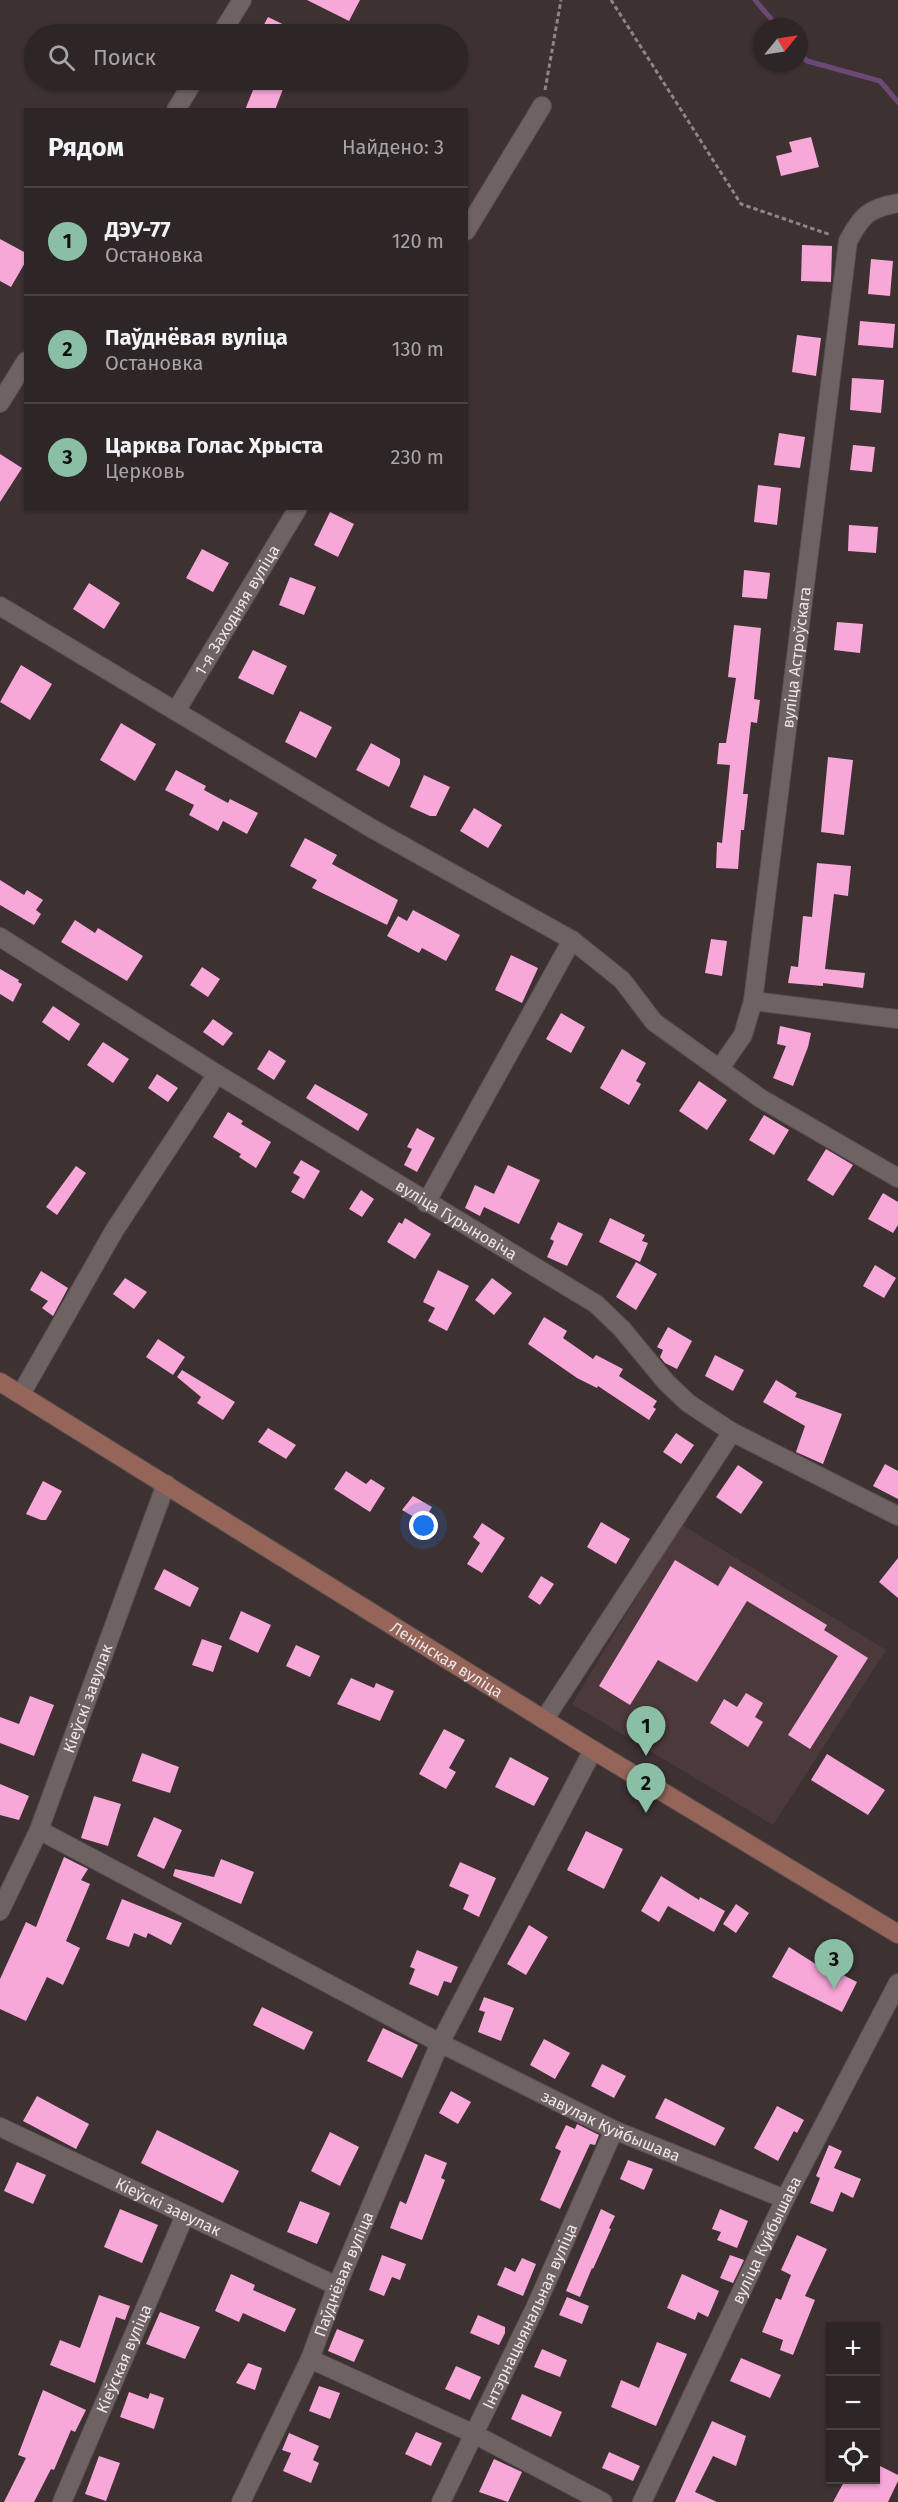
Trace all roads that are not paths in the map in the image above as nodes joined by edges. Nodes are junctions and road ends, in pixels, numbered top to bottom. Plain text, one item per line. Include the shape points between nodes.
1 (242, 0) edge
2 (227, 24) edge
3 (188, 90) edge
4 (542, 106) road end
5 (177, 108) edge
6 (898, 203) edge
7 (468, 228) edge
8 (24, 364) edge
9 (0, 403) edge
10 (297, 510) edge
11 (0, 606) edge
12 (176, 711) junction
13 (0, 937) edge
14 (572, 940) junction
15 (753, 1001) junction
16 (898, 1019) edge
17 (720, 1068) junction
18 (216, 1074) junction
19 (898, 1178) edge
20 (426, 1203) junction
21 (0, 1382) edge
22 (21, 1394) junction
23 (732, 1432) junction
24 (166, 1484) junction
25 (898, 1516) edge
26 (544, 1720) junction
27 (592, 1750) junction
28 (39, 1830) junction
29 (0, 1911) edge
30 (898, 1934) edge
31 (898, 1983) edge
32 (440, 2043) junction
33 (0, 2127) edge
34 (614, 2130) junction
35 (785, 2199) junction
36 (185, 2215) junction
37 (337, 2286) junction
38 (310, 2359) junction
39 (472, 2433) junction
40 (62, 2502) edge
41 (241, 2502) edge
42 (441, 2502) edge
43 (603, 2502) edge
44 (642, 2502) edge

1 - 2 street
3 - 5 street
4 - 7 street
6 - 15 street, вуліца Астроўскага via 877,207 859,220 848,241
8 - 9 street
10 - 12 street, 1-я Заходняя вуліца
11 - 12 street
12 - 14 street via 371,828
13 - 18 street, вуліца Гурыновіча
14 - 17 street via 622,980 654,1022
14 - 20 street
15 - 16 street
15 - 17 street, вуліца Астроўскага via 743,1035
17 - 19 street via 760,1098
18 - 20 street, вуліца Гурыновіча
18 - 22 street via 114,1231
20 - 23 street, вуліца Гурыновіча via 596,1304 666,1383
21 - 22 main road, Ленінская вуліца
22 - 24 main road, Ленінская вуліца
23 - 25 street, вуліца Гурыновіча
23 - 26 street
24 - 26 main road, Ленінская вуліца
24 - 28 street, Кіеўскі завулак
26 - 27 main road, Ленінская вуліца
27 - 30 main road, Ленінская вуліца
27 - 32 street, Паўднёвая вуліца
28 - 29 street, Кіеўскі завулак
28 - 32 street
31 - 35 street, вуліца Куйбышава
32 - 34 street, завулак Куйбышава
32 - 37 street, Паўднёвая вуліца
33 - 36 street, Кіеўскі завулак
34 - 35 street, завулак Куйбышава
34 - 39 street, Інтэрнацыянальная вуліца via 535,2308
35 - 44 street, вуліца Куйбышава
36 - 37 street, Кіеўскі завулак
36 - 40 street, Кіеўская вуліца
37 - 38 street, Паўднёвая вуліца
38 - 39 street
38 - 41 street, Паўднёвая вуліца
39 - 42 street, Інтэрнацыянальная вуліца
39 - 43 street

